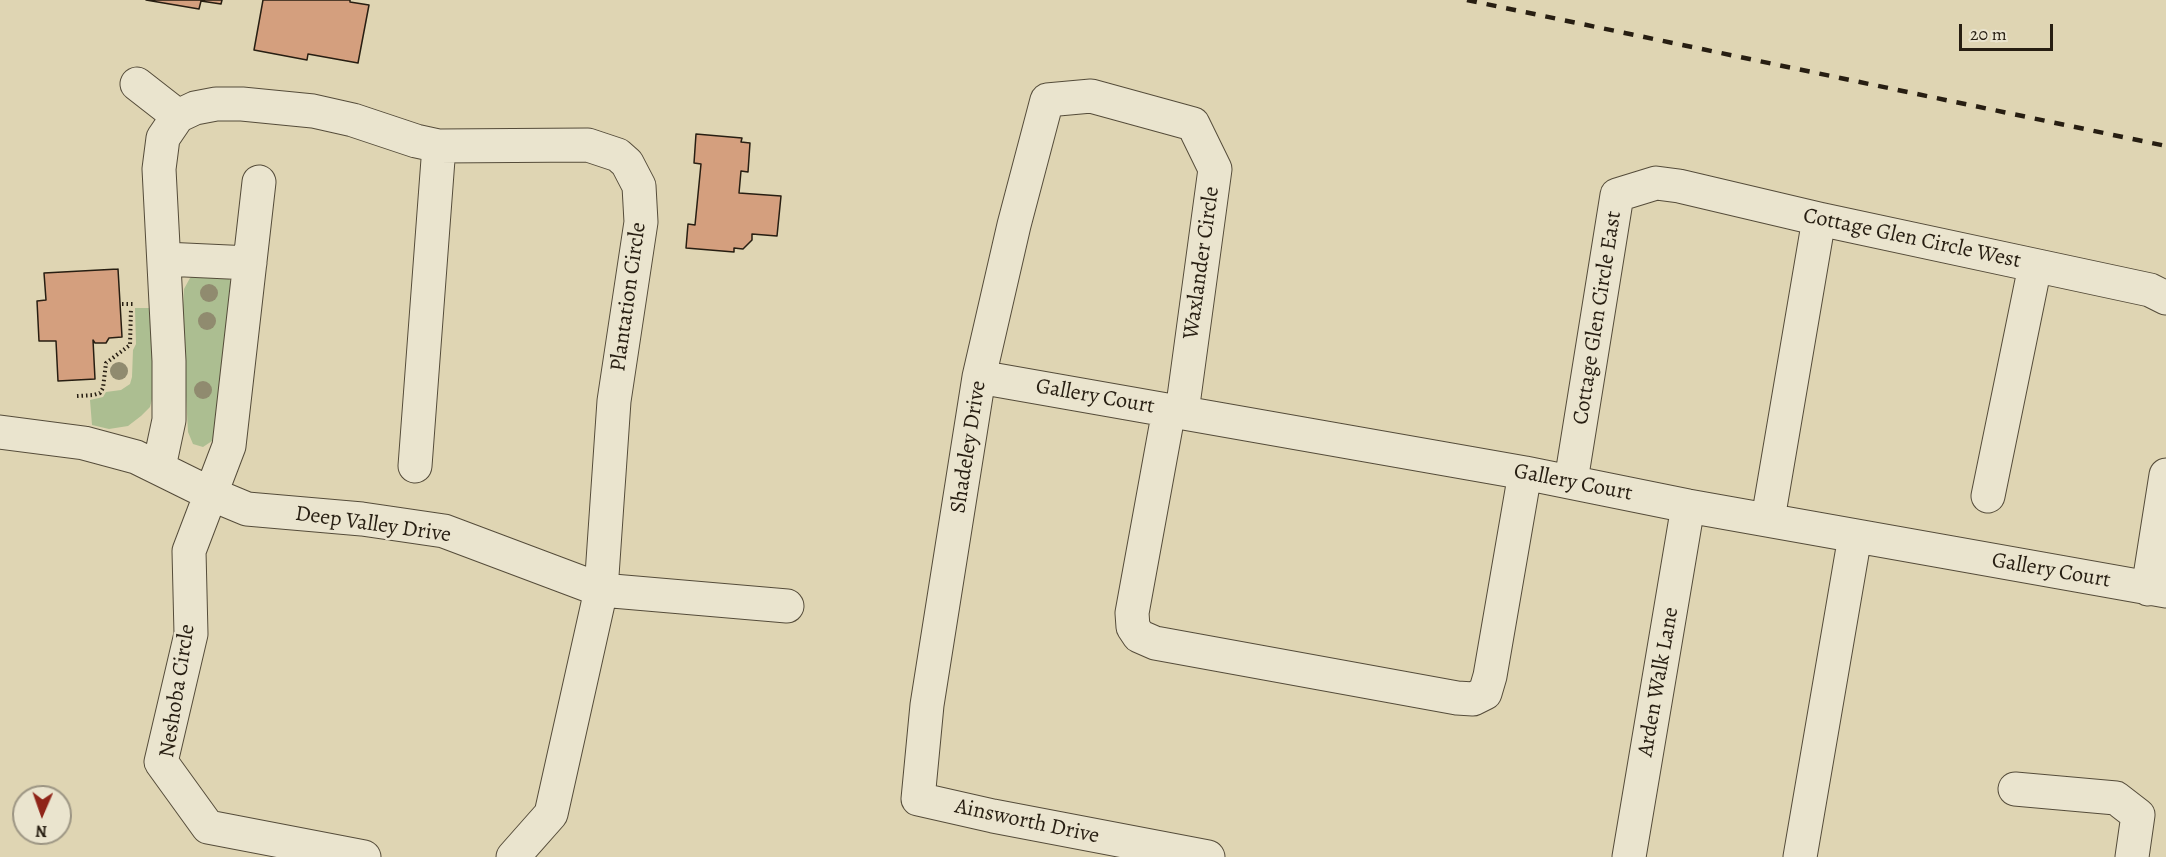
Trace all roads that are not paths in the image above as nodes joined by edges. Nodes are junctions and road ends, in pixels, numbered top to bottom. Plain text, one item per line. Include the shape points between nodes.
1 (137, 84) dead end
2 (1047, 100) joint
3 (178, 116) junction
4 (439, 146) junction
5 (259, 182) dead end
6 (1656, 183) joint
7 (1819, 219) junction
8 (164, 259) junction
9 (249, 263) junction
10 (2035, 266) junction
11 (2166, 297) edge
12 (979, 378) junction
13 (1175, 411) junction
14 (0, 432) edge
15 (415, 466) dead end
16 (159, 467) junction
17 (1525, 472) junction
18 (2166, 474) edge
19 (1571, 481) junction
20 (211, 494) junction
21 (1988, 496) dead end
22 (1688, 506) junction
23 (1768, 519) junction
24 (1855, 536) junction
25 (601, 590) junction
26 (2157, 590) edge
27 (787, 606) dead end
28 (2015, 789) dead end
29 (918, 799) joint
30 (1175, 854) edge
31 (364, 857) edge
32 (513, 857) edge
33 (1208, 857) edge
34 (1629, 857) edge
35 (1800, 857) edge
36 (2132, 857) edge

1 - 3 street
2 - 12 street, Shadeley Drive
2 - 13 street, Waxlander Circle via 1091,96 1192,124 1215,169
3 - 4 street, Plantation Circle via 216,104 302,110 353,120
3 - 8 street via 163,138 159,169
4 - 15 street
4 - 25 street, Plantation Circle via 588,145 627,162 639,186 641,222 614,401
5 - 9 street
6 - 7 street, Cottage Glen Circle West
6 - 19 street, Cottage Glen Circle East via 1617,195
7 - 10 street, Cottage Glen Circle West
7 - 23 street
8 - 9 street
8 - 16 street via 170,420
9 - 20 street via 229,446
10 - 11 street, Cottage Glen Circle West via 2151,290
10 - 21 street
12 - 13 street, Gallery Court
12 - 29 street, Shadeley Drive via 927,705
13 - 17 street, Gallery Court
13 - 17 street, Waxlander Circle via 1132,613 1133,627 1139,636 1155,643 1457,698 1473,699 1485,693
14 - 16 street, Deep Valley Drive via 84,443
16 - 20 street, Deep Valley Drive
17 - 19 street, Gallery Court
18 - 26 street
19 - 22 street, Gallery Court
20 - 25 street, Deep Valley Drive via 248,509 444,531
20 - 31 street, Neshoba Circle via 189,551 191,634 161,762 208,826
22 - 23 street, Gallery Court
22 - 34 street, Arden Walk Lane
23 - 24 street, Gallery Court
24 - 26 street, Gallery Court
24 - 35 street
25 - 27 street, Deep Valley Drive
25 - 32 street via 551,814
28 - 36 street via 2116,798 2138,815
29 - 30 street, Ainsworth Drive
30 - 33 street, Ainsworth Drive

